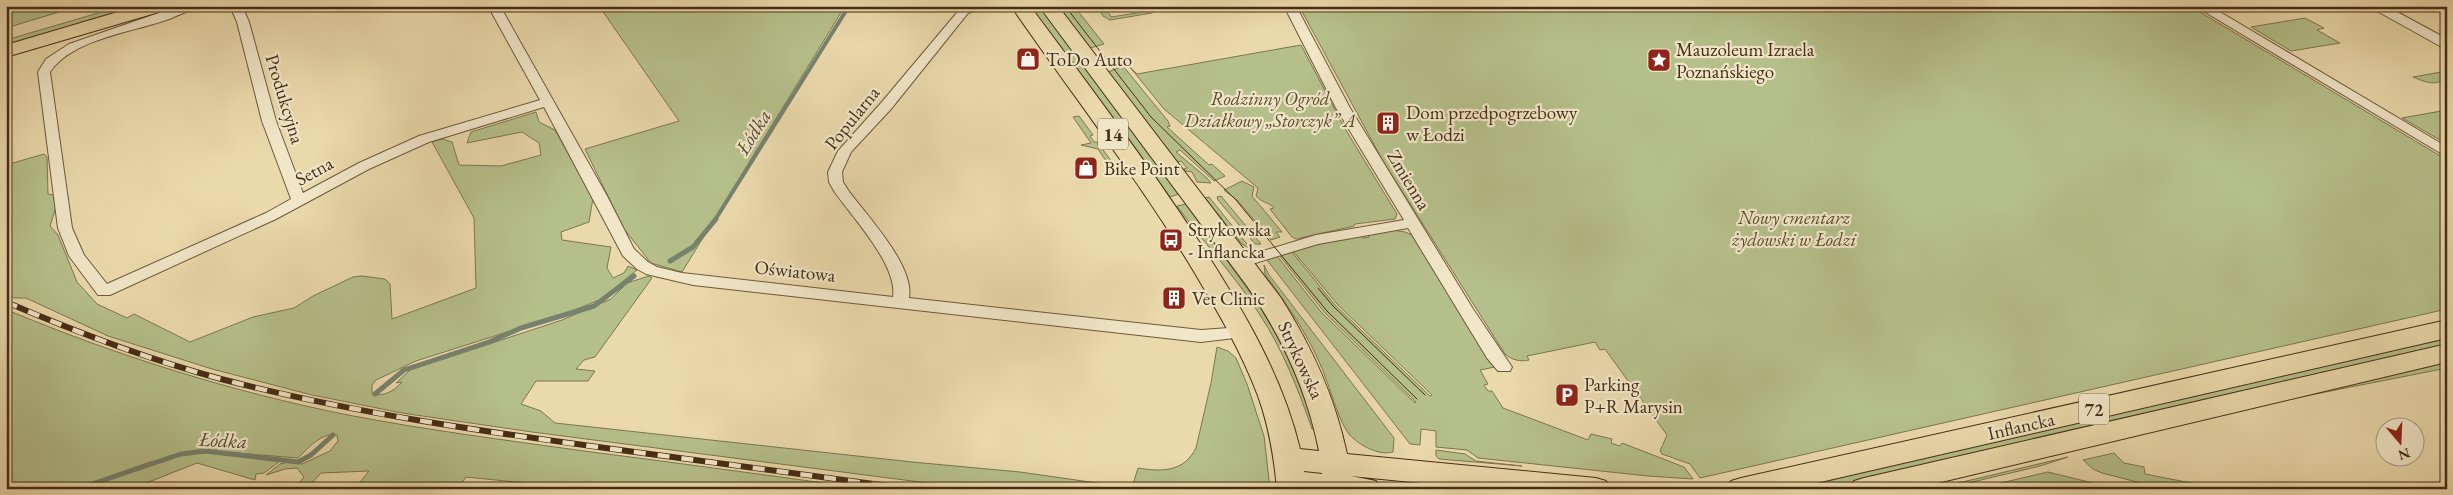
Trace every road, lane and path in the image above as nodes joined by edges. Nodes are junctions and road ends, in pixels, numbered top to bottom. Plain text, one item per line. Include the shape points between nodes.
1 (112, 6) edge
2 (159, 6) edge
3 (190, 6) edge
4 (236, 6) edge
5 (494, 6) edge
6 (984, 6) edge
7 (1020, 6) edge
8 (1048, 6) edge
9 (1290, 6) edge
10 (2201, 6) edge
11 (2375, 6) edge
12 (2394, 6) edge
13 (2447, 34) edge
14 (6, 37) edge
15 (2447, 45) edge
16 (6, 51) edge
17 (548, 102) junction
18 (2447, 153) edge
19 (299, 202) junction
20 (1412, 223) junction
21 (1242, 262) junction
22 (900, 302) junction
23 (2447, 329) edge
24 (1243, 332) junction
25 (2447, 353) edge
26 (1504, 367) dead end
27 (1291, 477) edge
28 (1337, 479) edge
29 (1366, 489) edge
30 (1596, 489) edge
31 (1741, 489) edge
32 (1864, 489) edge

1 - 14 main road
2 - 16 main road
3 - 19 street, Setna via 80,44 54,60 44,72 68,236 77,256 104,291
4 - 19 street, Produkcyjna via 269,121
5 - 17 street, Oświatowa
6 - 22 street, Popularna via 964,11 845,151 835,172 841,191 896,266 902,278
7 - 24 main road, Strykowska / 14 via 1165,206
8 - 21 main road, Strykowska / 14
9 - 20 street, Zmienna via 1343,108
10 - 18 street
11 - 15 street
12 - 13 street
17 - 19 street, Setna via 424,139 364,166
17 - 22 street, Oświatowa via 626,248 635,260 646,267 662,274 698,280
20 - 21 street via 1316,240
20 - 26 street, Zmienna
21 - 28 main road, Strykowska / 14 via 1275,308 1304,359 1324,410
22 - 24 street, Oświatowa via 1201,336
23 - 31 main road, Inflancka / 72
24 - 27 main road, Strykowska / 14 via 1275,403
25 - 32 main road, Inflancka / 72
27 - 28 main road
28 - 29 main road
28 - 30 main road

